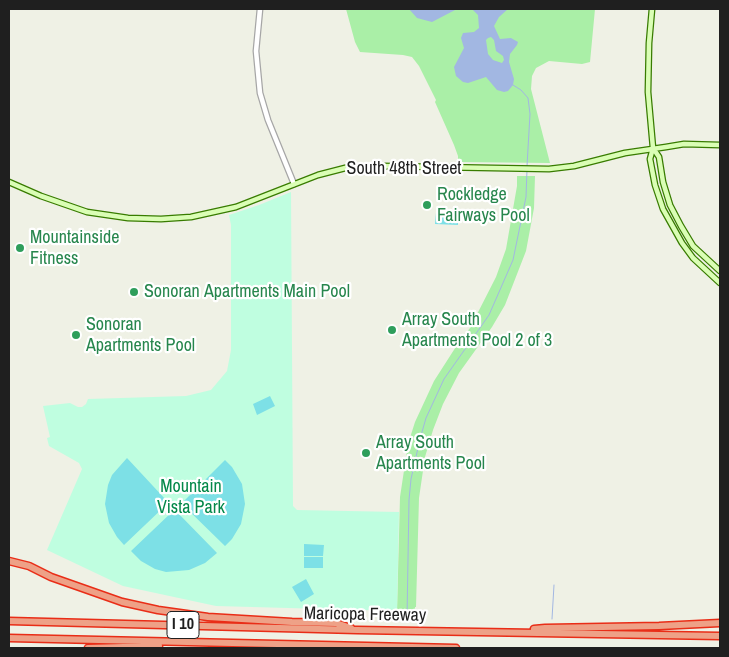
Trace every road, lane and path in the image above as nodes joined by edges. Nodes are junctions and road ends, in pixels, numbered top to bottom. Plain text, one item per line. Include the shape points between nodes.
1 (260, 9) edge
2 (652, 9) edge
3 (720, 145) edge
4 (654, 148) junction
5 (9, 182) edge
6 (294, 184) junction
7 (720, 271) edge
8 (720, 283) edge
9 (9, 561) edge
10 (9, 621) edge
11 (720, 623) edge
12 (357, 630) junction
13 (517, 632) junction
14 (720, 636) edge
15 (9, 638) edge
16 (217, 643) junction
17 (88, 648) edge
18 (456, 648) edge

1 - 6 street via 256,51 260,93
2 - 4 main road via 648,92
3 - 4 main road, South 48th Street via 684,144
4 - 6 main road, South 48th Street via 548,169 358,166 334,170
4 - 7 main road via 660,157 671,207 681,226 693,246
4 - 8 main road via 650,159 663,210 693,258
5 - 6 main road, South 48th Street via 88,212 151,219 191,217 236,207
9 - 12 highway via 122,602 158,610 208,617 336,623
10 - 12 highway, Maricopa Freeway / I 10
11 - 13 highway via 545,628
12 - 13 highway, Maricopa Freeway / I 10
13 - 14 highway, Maricopa Freeway / I 10
15 - 16 highway, Maricopa Freeway / I 10
16 - 17 highway
16 - 18 highway, Maricopa Freeway / I 10

